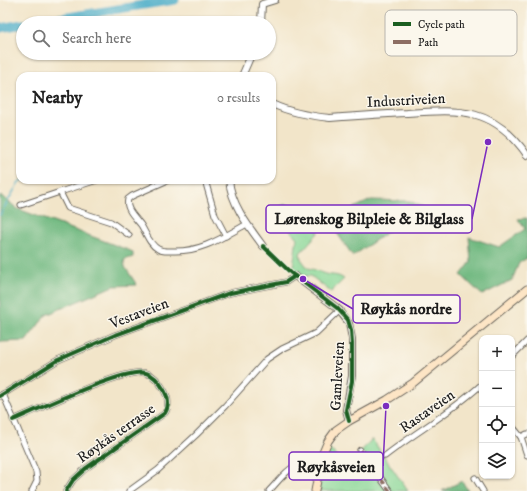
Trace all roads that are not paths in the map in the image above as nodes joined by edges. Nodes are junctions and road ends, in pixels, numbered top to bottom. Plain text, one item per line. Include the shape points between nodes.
1 (275, 0) edge
2 (262, 2) edge
3 (261, 16) edge
4 (249, 60) edge
5 (244, 72) edge
6 (276, 106) edge
7 (527, 155) edge
8 (85, 184) edge
9 (159, 184) edge
10 (205, 184) edge
11 (230, 184) edge
12 (60, 192) junction
13 (21, 206) dead end
14 (247, 224) junction
15 (129, 235) dead end
16 (226, 236) junction
17 (263, 246) dead end
18 (295, 276) joint
19 (527, 289) edge
20 (340, 310) junction
21 (527, 341) edge
22 (515, 353) edge
23 (479, 387) edge
24 (2, 395) edge
25 (13, 420) junction
26 (348, 420) junction
27 (515, 430) edge
28 (527, 434) edge
29 (521, 437) junction
30 (360, 450) dead end
31 (527, 455) edge
32 (386, 456) dead end
33 (319, 464) junction
34 (475, 478) dead end
35 (32, 491) edge
36 (66, 491) edge
37 (129, 491) edge
38 (269, 491) edge
39 (315, 491) edge
40 (390, 491) edge
41 (483, 491) edge

1 - 2 street
2 - 3 street
4 - 5 street
6 - 7 street, Industriveien via 293,112 330,118 441,111 471,113 507,131
8 - 12 street
9 - 16 street via 132,196 127,202 128,208 152,244 163,251 187,251 211,244
10 - 16 street via 215,215
11 - 14 street
12 - 13 street
12 - 15 street via 68,208 111,222
14 - 16 street
14 - 17 street
18 - 20 street, Gamleveien
18 - 24 street, Vestaveien via 286,282 224,295 115,335 58,360
19 - 26 main road via 413,383
20 - 26 street, Gamleveien via 348,320 352,334 352,381 346,410
20 - 37 street via 316,333 282,348 267,359 196,435 162,467
21 - 22 street
23 - 32 street, Rastaveien via 452,410 404,441
24 - 25 street
25 - 35 street via 36,472
25 - 36 street, Røykås terrasse via 133,373 146,373 160,385 168,399 165,413 85,469
26 - 33 main road, Gamleveien via 331,435
27 - 29 street
28 - 29 street
29 - 31 street
30 - 40 street
33 - 38 street via 306,462 291,467
33 - 39 main road, Gamleveien
34 - 41 street

